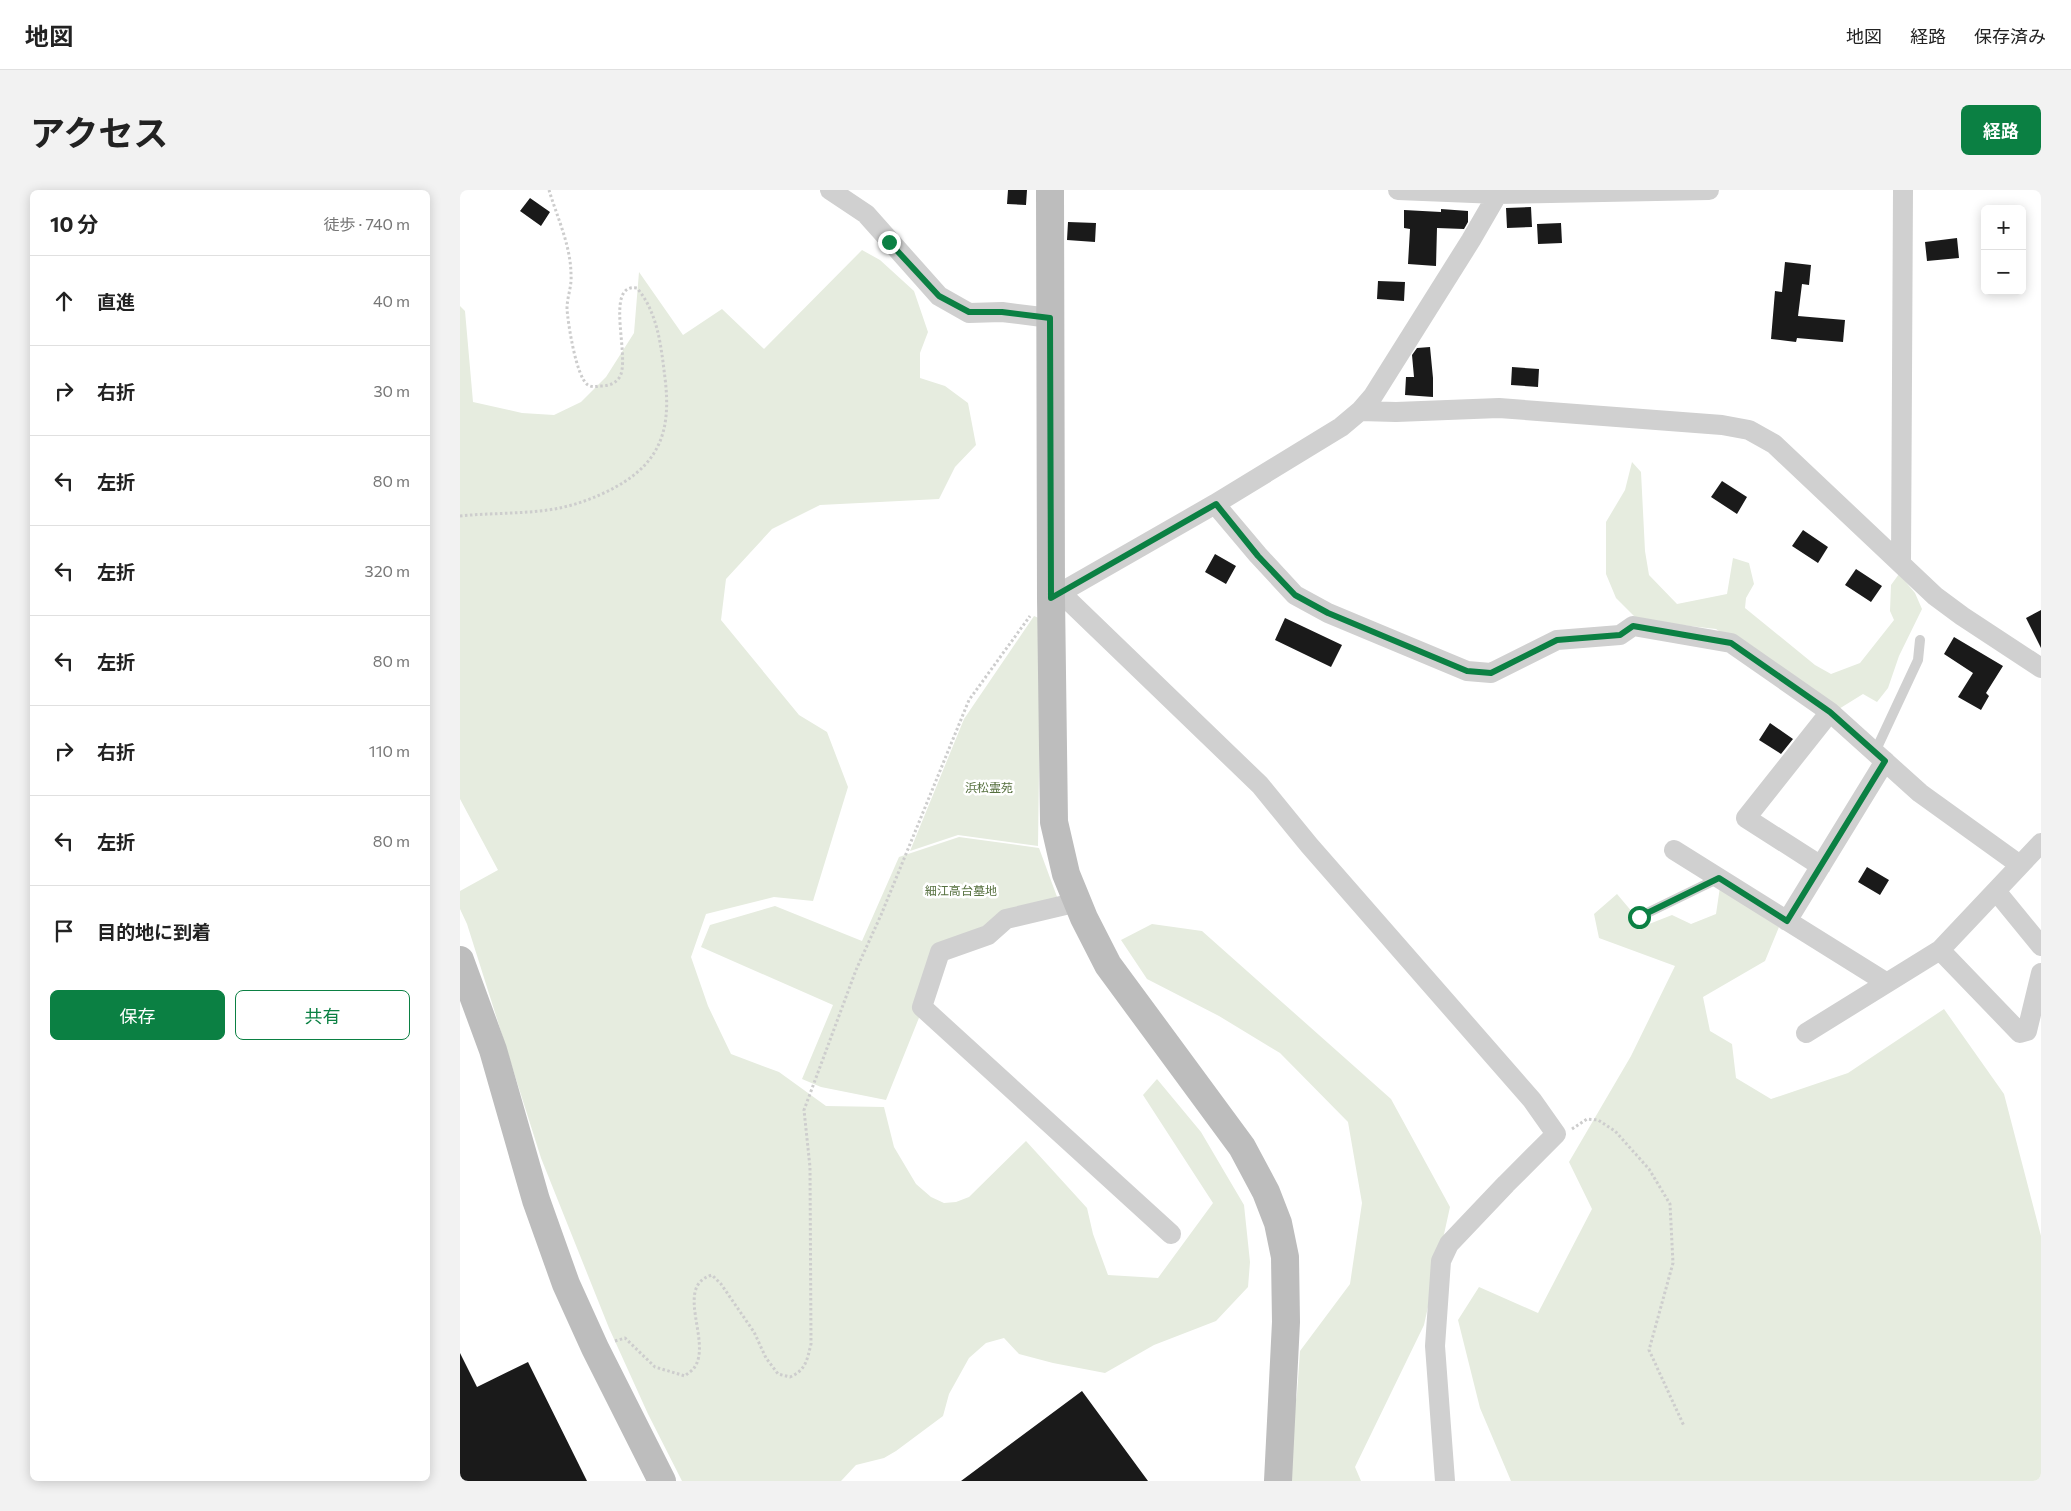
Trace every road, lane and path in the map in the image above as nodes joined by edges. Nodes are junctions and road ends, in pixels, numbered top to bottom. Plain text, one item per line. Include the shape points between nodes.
1 (549, 190) edge
2 (830, 190) edge
3 (1050, 190) edge
4 (1398, 190) edge
5 (1709, 190) edge
6 (1903, 190) edge
7 (1459, 191) edge
8 (1499, 192) edge
9 (1050, 318) junction
10 (1360, 410) junction
11 (1216, 504) junction
12 (460, 516) edge
13 (1900, 562) junction
14 (1051, 598) junction
15 (1920, 640) dead end
16 (2041, 668) edge
17 (1830, 712) junction
18 (1880, 757) junction
19 (2041, 843) edge
20 (1674, 850) dead end
21 (2020, 865) junction
22 (1821, 866) junction
23 (1719, 878) junction
24 (1996, 891) junction
25 (1078, 902) junction
26 (1639, 917) dead end
27 (1787, 921) junction
28 (2041, 946) edge
29 (1940, 950) junction
30 (460, 960) edge
31 (2041, 973) edge
32 (1886, 983) junction
33 (1806, 1034) dead end
34 (1556, 1134) junction
35 (1171, 1234) dead end
36 (595, 1348) junction
37 (1684, 1426) dead end
38 (662, 1481) edge
39 (1278, 1481) edge
40 (1446, 1481) edge

1 - 12 path via 572,274 567,308 582,378 594,387 610,386 620,378 623,348 619,302 627,288 637,288 656,322 662,353 668,403 663,430 657,448 640,471 627,481 583,502 548,510
2 - 9 street via 866,214 939,296 969,312
3 - 9 street
4 - 7 street
5 - 8 street
6 - 13 street
7 - 8 street
8 - 10 street via 1373,396
9 - 14 street
10 - 11 street via 1341,427
10 - 13 street via 1396,412 1499,408 1722,425 1749,430 1774,444
11 - 14 street
11 - 17 street via 1295,595 1328,613 1467,671 1491,673 1557,640 1620,635 1633,626 1731,643
13 - 16 street via 1935,596
14 - 25 street via 1054,822 1066,874
14 - 34 street via 1066,598 1260,785 1532,1100
14 - 36 path via 1035,609 969,700 856,970 804,1110 810,1167 812,1344 800,1372 790,1378 778,1374 754,1332 712,1275 698,1283 694,1297 700,1348 695,1368 685,1376 655,1367 625,1338
15 - 18 lane via 1918,660
17 - 18 street
17 - 22 street via 1746,818
18 - 21 street via 1920,793
18 - 22 street
19 - 21 street
20 - 23 street
21 - 24 street
22 - 27 street
23 - 26 lane
23 - 27 street
24 - 28 street
24 - 29 street
25 - 35 street via 1006,919 988,935 940,952 922,1007
25 - 39 street via 1108,965 1242,1147 1278,1223 1285,1257 1286,1333
27 - 32 street
29 - 31 street via 2020,1033 2027,1031
29 - 32 street
30 - 36 street via 493,1050 536,1200 566,1284
32 - 33 street
34 - 37 path via 1560,1141 1586,1119 1598,1120 1615,1131 1649,1169 1670,1204 1673,1263 1649,1350
34 - 40 street via 1450,1244 1441,1261 1435,1346
36 - 38 street

